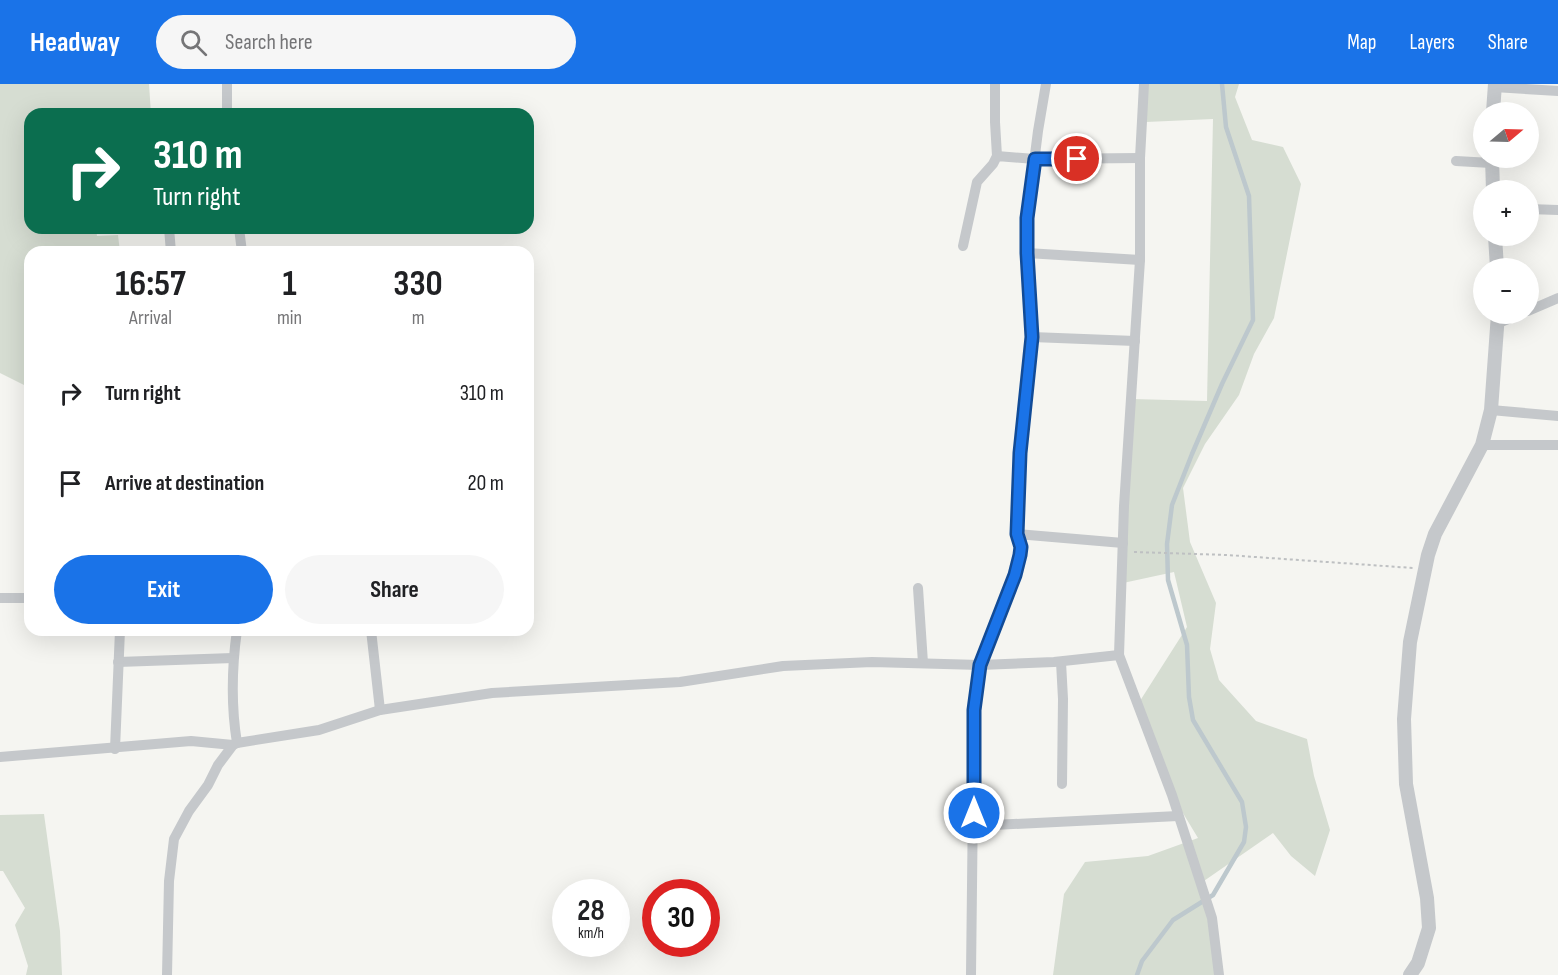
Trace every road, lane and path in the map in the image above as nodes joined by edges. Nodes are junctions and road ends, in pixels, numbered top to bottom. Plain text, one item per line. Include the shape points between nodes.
1 (227, 84) edge
2 (995, 84) edge
3 (1046, 84) edge
4 (1144, 84) edge
5 (1495, 85) edge
6 (1558, 91) edge
7 (1494, 102) edge
8 (227, 108) edge
9 (997, 156) junction
10 (1140, 158) junction
11 (1035, 159) junction
12 (1456, 161) dead end
13 (1473, 161) edge
14 (1539, 209) edge
15 (1558, 210) edge
16 (963, 246) dead end
17 (1027, 253) junction
18 (1140, 261) junction
19 (1558, 298) edge
20 (1539, 306) edge
21 (1498, 324) edge
22 (1032, 337) junction
23 (1135, 341) junction
24 (1491, 410) junction
25 (1558, 417) edge
26 (1482, 445) junction
27 (1558, 445) edge
28 (1017, 534) junction
29 (1123, 548) junction
30 (1425, 570) junction
31 (918, 588) dead end
32 (0, 598) edge
33 (24, 598) edge
34 (120, 636) edge
35 (236, 636) edge
36 (372, 636) edge
37 (1119, 655) junction
38 (233, 658) junction
39 (118, 662) junction
40 (1061, 662) junction
41 (923, 663) junction
42 (980, 665) junction
43 (380, 710) junction
44 (235, 744) junction
45 (115, 749) junction
46 (0, 757) edge
47 (1062, 784) dead end
48 (1178, 816) junction
49 (974, 826) junction
50 (167, 975) edge
51 (971, 975) edge
52 (1219, 975) edge
53 (1410, 975) edge

1 - 8 street
2 - 9 street
3 - 11 street
4 - 10 street
5 - 6 street
5 - 7 street
9 - 11 street
9 - 16 street via 977,182
10 - 11 street
10 - 18 street
11 - 17 street
12 - 13 street
14 - 15 street
17 - 18 street
17 - 22 street
18 - 23 street
19 - 20 street
21 - 24 street
22 - 23 street
22 - 28 street via 1020,453
23 - 29 street
24 - 25 street
24 - 26 street
26 - 27 street
26 - 30 street via 1435,534
28 - 29 street
28 - 42 street via 1021,547 1015,575
29 - 30 path
29 - 37 street
30 - 53 street via 1410,642 1404,719 1406,784 1429,928
31 - 41 street
32 - 33 street
34 - 39 street
35 - 38 street
36 - 43 street
37 - 40 street
37 - 48 street
38 - 39 street
38 - 44 street
39 - 45 street
40 - 42 street
40 - 47 street
41 - 42 street
41 - 43 street via 783,666 680,682 492,693
42 - 49 street via 974,710
43 - 44 street via 319,730
44 - 45 street via 190,741
44 - 50 street via 174,838
45 - 46 street
48 - 49 street
48 - 52 street via 1212,918
49 - 51 street

